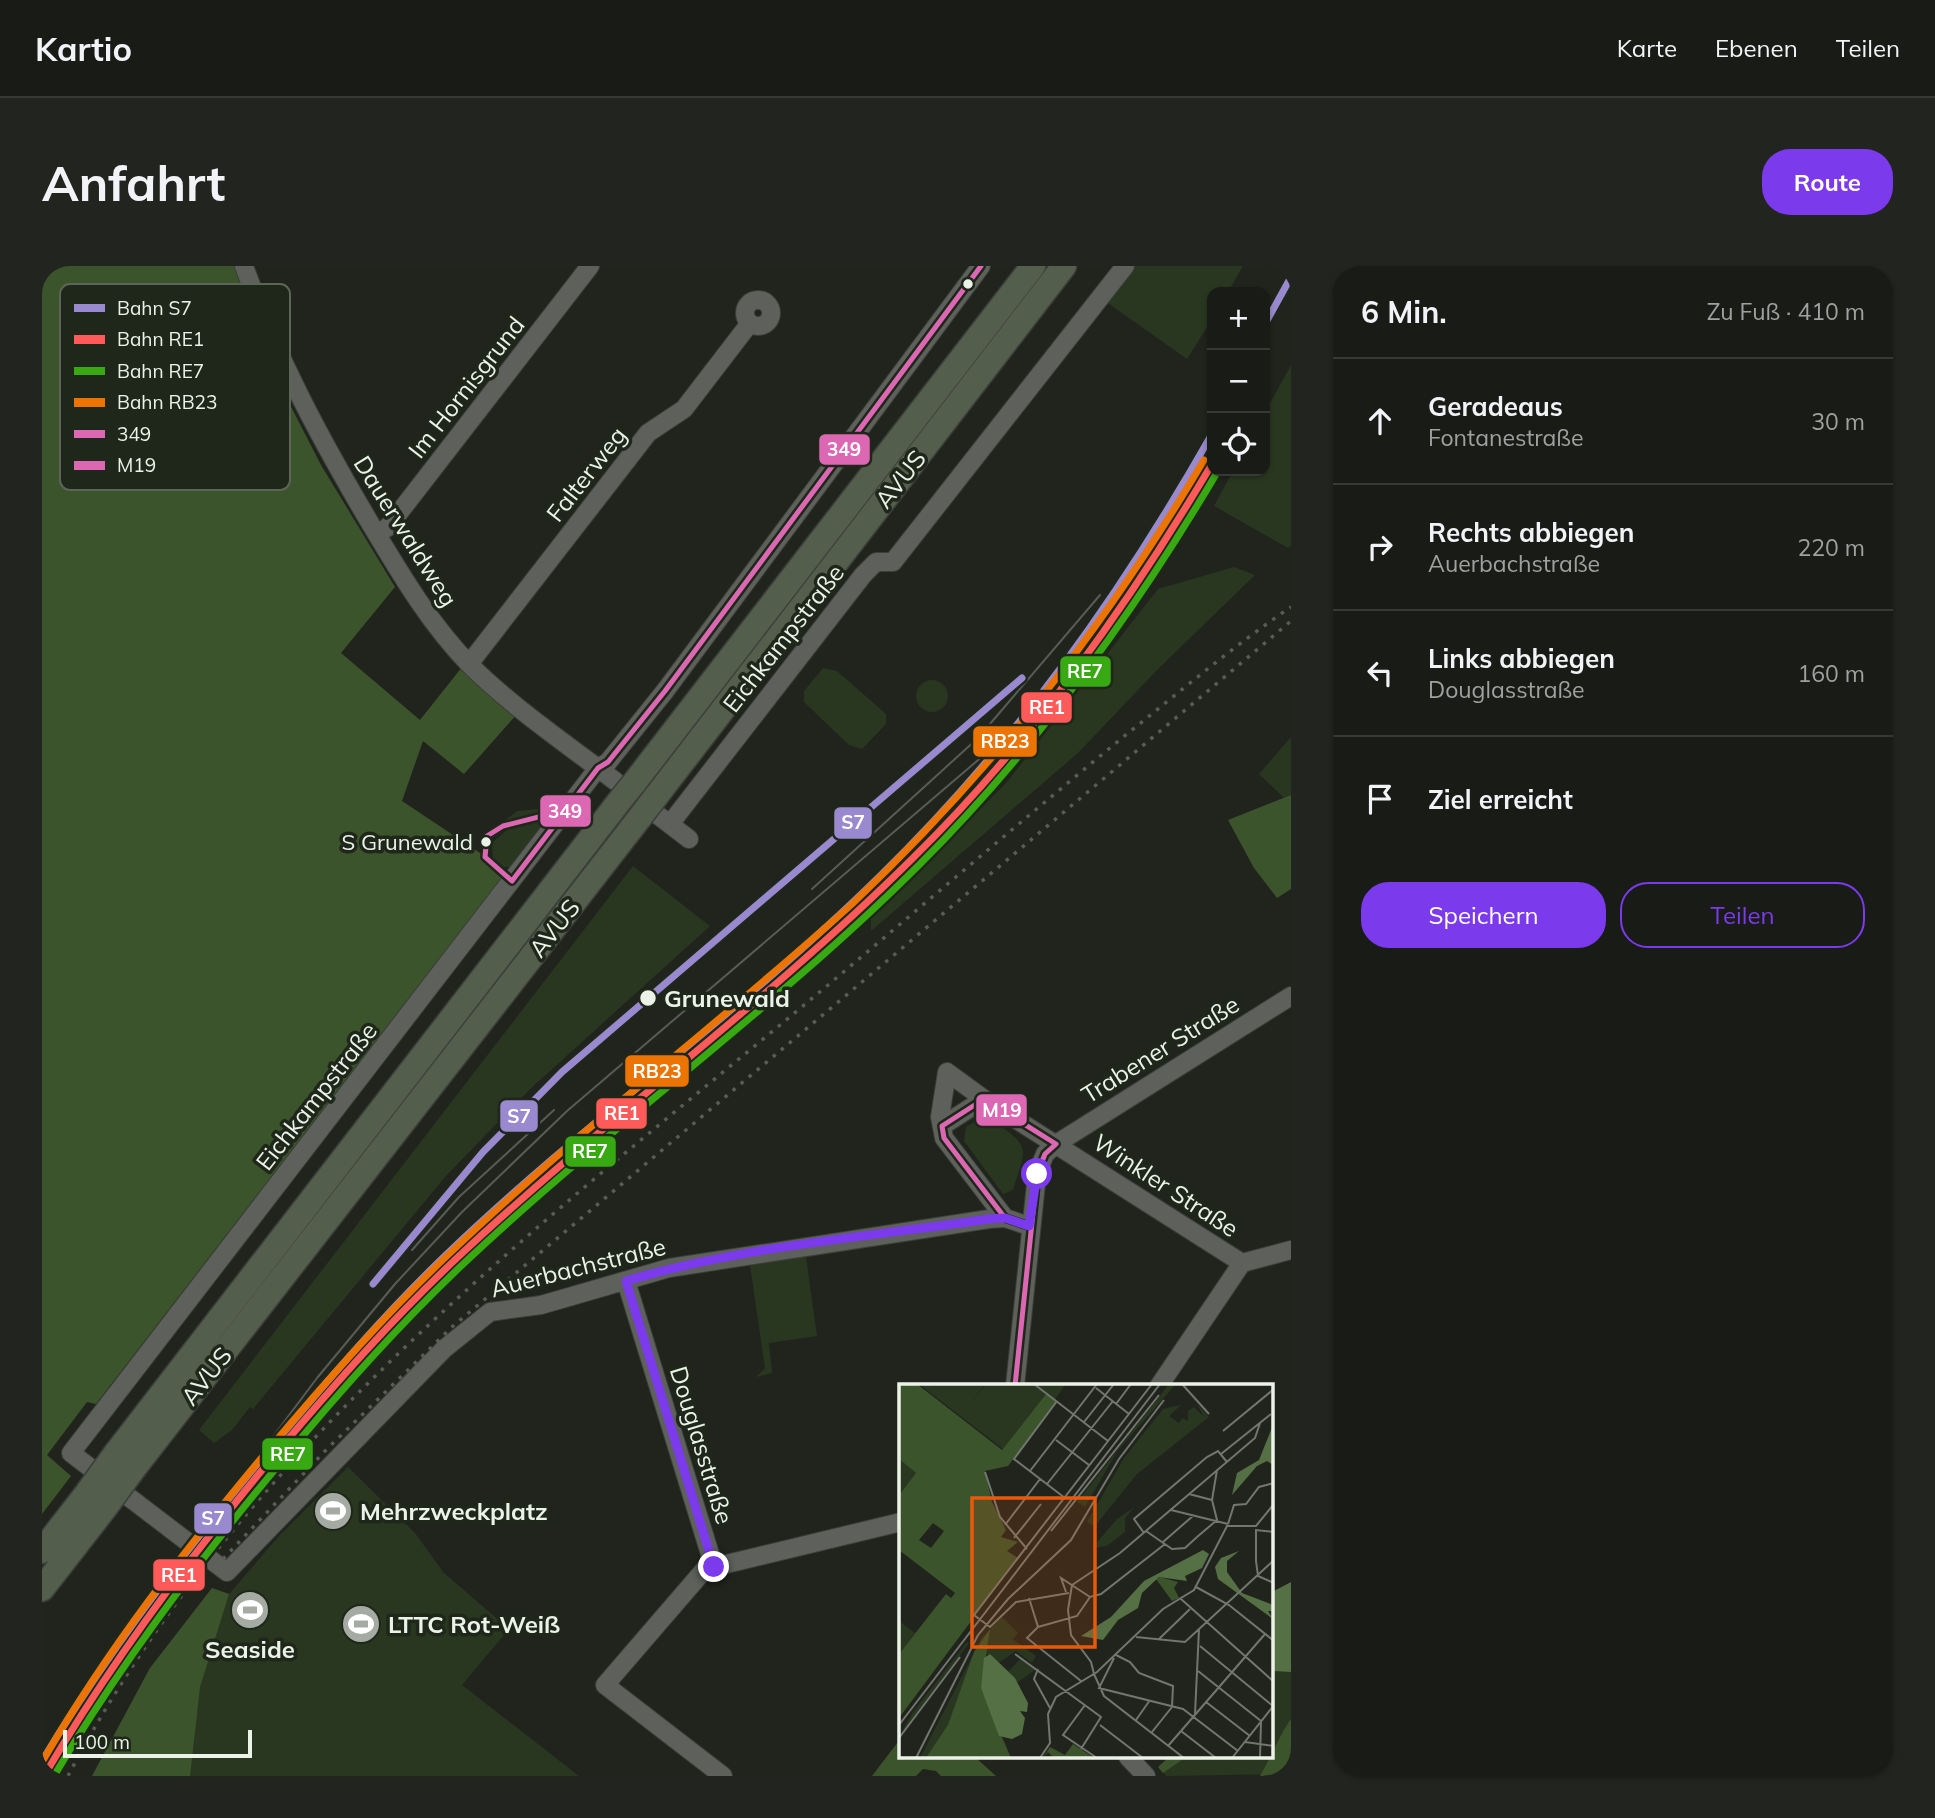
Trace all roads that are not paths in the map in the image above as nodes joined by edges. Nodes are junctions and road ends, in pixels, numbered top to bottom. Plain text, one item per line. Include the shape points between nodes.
1 (244, 266) edge
2 (590, 266) edge
3 (981, 266) edge
4 (1033, 266) edge
5 (1064, 266) edge
6 (1125, 266) edge
7 (251, 284) edge
8 (750, 323) dead end
9 (290, 378) edge
10 (376, 534) junction
11 (469, 664) junction
12 (598, 768) junction
13 (623, 788) junction
14 (656, 813) junction
15 (689, 839) dead end
16 (1291, 996) edge
17 (984, 1100) junction
18 (942, 1126) junction
19 (1056, 1144) junction
20 (1005, 1218) junction
21 (1029, 1226) junction
22 (1291, 1250) edge
23 (1242, 1263) junction
24 (626, 1281) junction
25 (1015, 1384) edge
26 (1160, 1384) edge
27 (71, 1452) joint
28 (126, 1460) junction
29 (96, 1500) junction
30 (899, 1522) edge
31 (42, 1551) edge
32 (714, 1567) junction
33 (42, 1589) edge
34 (1129, 1758) edge
35 (723, 1776) edge
36 (1146, 1776) edge

1 - 7 street, Dauerwaldweg
2 - 10 street, Im Hornisgrund via 388,527
3 - 12 street, Eichkampstraße via 665,691 608,762
4 - 13 highway, AVUS
5 - 14 highway, AVUS
6 - 14 street, Eichkampstraße via 893,562 876,562 863,575
8 - 11 street, Falterweg via 684,408 648,433
9 - 10 street, Dauerwaldweg
10 - 11 street, Dauerwaldweg via 421,606
11 - 12 street, Dauerwaldweg
12 - 13 street
12 - 27 street, Eichkampstraße
13 - 28 highway, AVUS
14 - 15 street
14 - 28 highway, AVUS
16 - 19 street, Trabener Straße
17 - 18 street
17 - 18 street, Winkler Straße via 947,1072
17 - 19 street, Winkler Straße
18 - 20 street via 944,1139
19 - 21 street via 1040,1164
19 - 23 street, Winkler Straße
20 - 21 street, Auerbachstraße
20 - 24 street, Auerbachstraße via 744,1255
21 - 25 street
22 - 23 street, Winkler Straße
23 - 26 street
24 - 27 street, Auerbachstraße via 541,1305 496,1310 475,1322 228,1572
24 - 32 street, Douglasstraße
28 - 29 highway, AVUS, bridge
29 - 31 highway, AVUS
29 - 33 highway, AVUS
30 - 32 street
32 - 35 street via 705,1569 605,1685
34 - 36 street

